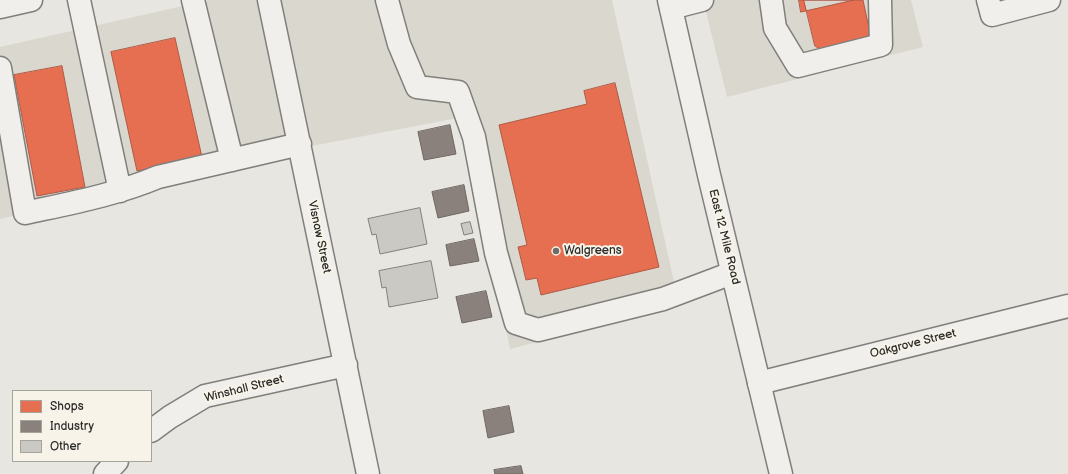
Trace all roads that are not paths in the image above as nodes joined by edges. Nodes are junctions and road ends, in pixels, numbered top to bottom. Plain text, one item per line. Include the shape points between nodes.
1 (31, 0) edge
2 (79, 0) edge
3 (193, 0) edge
4 (269, 0) edge
5 (387, 0) edge
6 (702, 0) edge
7 (771, 0) edge
8 (880, 0) edge
9 (988, 0) edge
10 (1049, 0) edge
11 (3, 4) edge
12 (670, 4) edge
13 (0, 68) edge
14 (300, 144) junction
15 (232, 160) junction
16 (120, 191) junction
17 (732, 273) junction
18 (1068, 306) edge
19 (346, 365) junction
20 (759, 383) junction
21 (152, 430) edge
22 (115, 462) edge
23 (105, 474) edge
24 (368, 474) edge
25 (781, 474) edge

1 - 11 street
2 - 16 street
3 - 15 street
4 - 14 street, Visnaw Street
5 - 17 street via 399,44 416,87 458,92 474,137 496,253 516,323 538,330 663,299
6 - 12 street
7 - 8 street via 775,28 798,66 881,45
9 - 10 street via 992,15
12 - 17 street, East 12 Mile Road
13 - 16 street via 25,213
14 - 15 street
14 - 19 street, Visnaw Street
15 - 16 street via 158,177
17 - 20 street, East 12 Mile Road
18 - 20 street, Oakgrove Street
19 - 21 street, Winshall Street via 205,396
19 - 24 street, Visnaw Street
20 - 25 street, East 12 Mile Road
22 - 23 street

